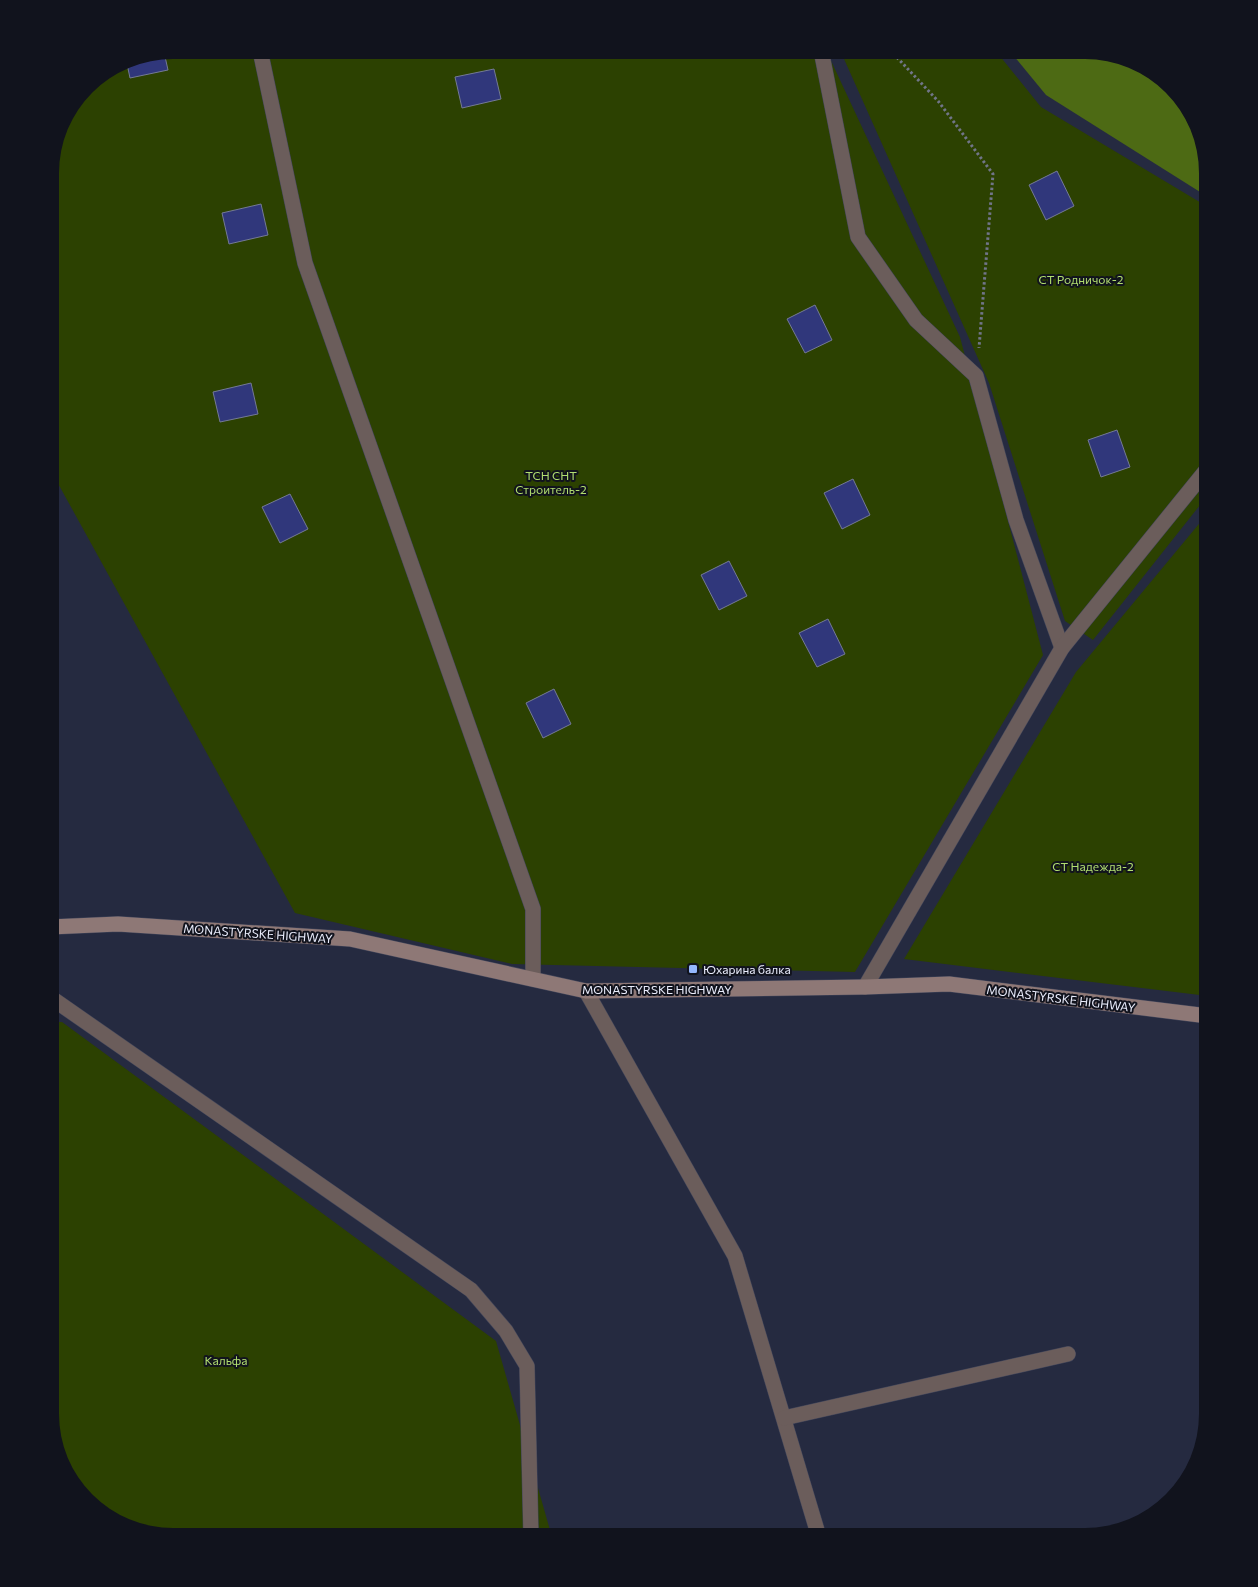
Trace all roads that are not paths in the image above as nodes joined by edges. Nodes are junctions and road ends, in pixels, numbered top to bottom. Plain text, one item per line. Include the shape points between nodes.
1 (262, 59) edge
2 (824, 59) edge
3 (1199, 479) edge
4 (1062, 648) junction
5 (59, 927) edge
6 (533, 979) junction
7 (865, 987) junction
8 (586, 991) junction
9 (59, 1003) edge
10 (1199, 1015) edge
11 (1068, 1354) dead end
12 (784, 1418) junction
13 (530, 1528) edge
14 (816, 1528) edge

1 - 6 street via 305,264 533,909
2 - 4 street via 858,237 916,320 976,376 1016,520
3 - 4 street
4 - 7 street
5 - 6 main road, MONASTYRSKE HIGHWAY via 118,924 350,939
6 - 8 main road, MONASTYRSKE HIGHWAY
7 - 8 main road, MONASTYRSKE HIGHWAY
7 - 10 main road, MONASTYRSKE HIGHWAY via 949,984
8 - 12 street via 735,1256
9 - 13 street via 472,1290 506,1331 527,1366
11 - 12 street
12 - 14 street

